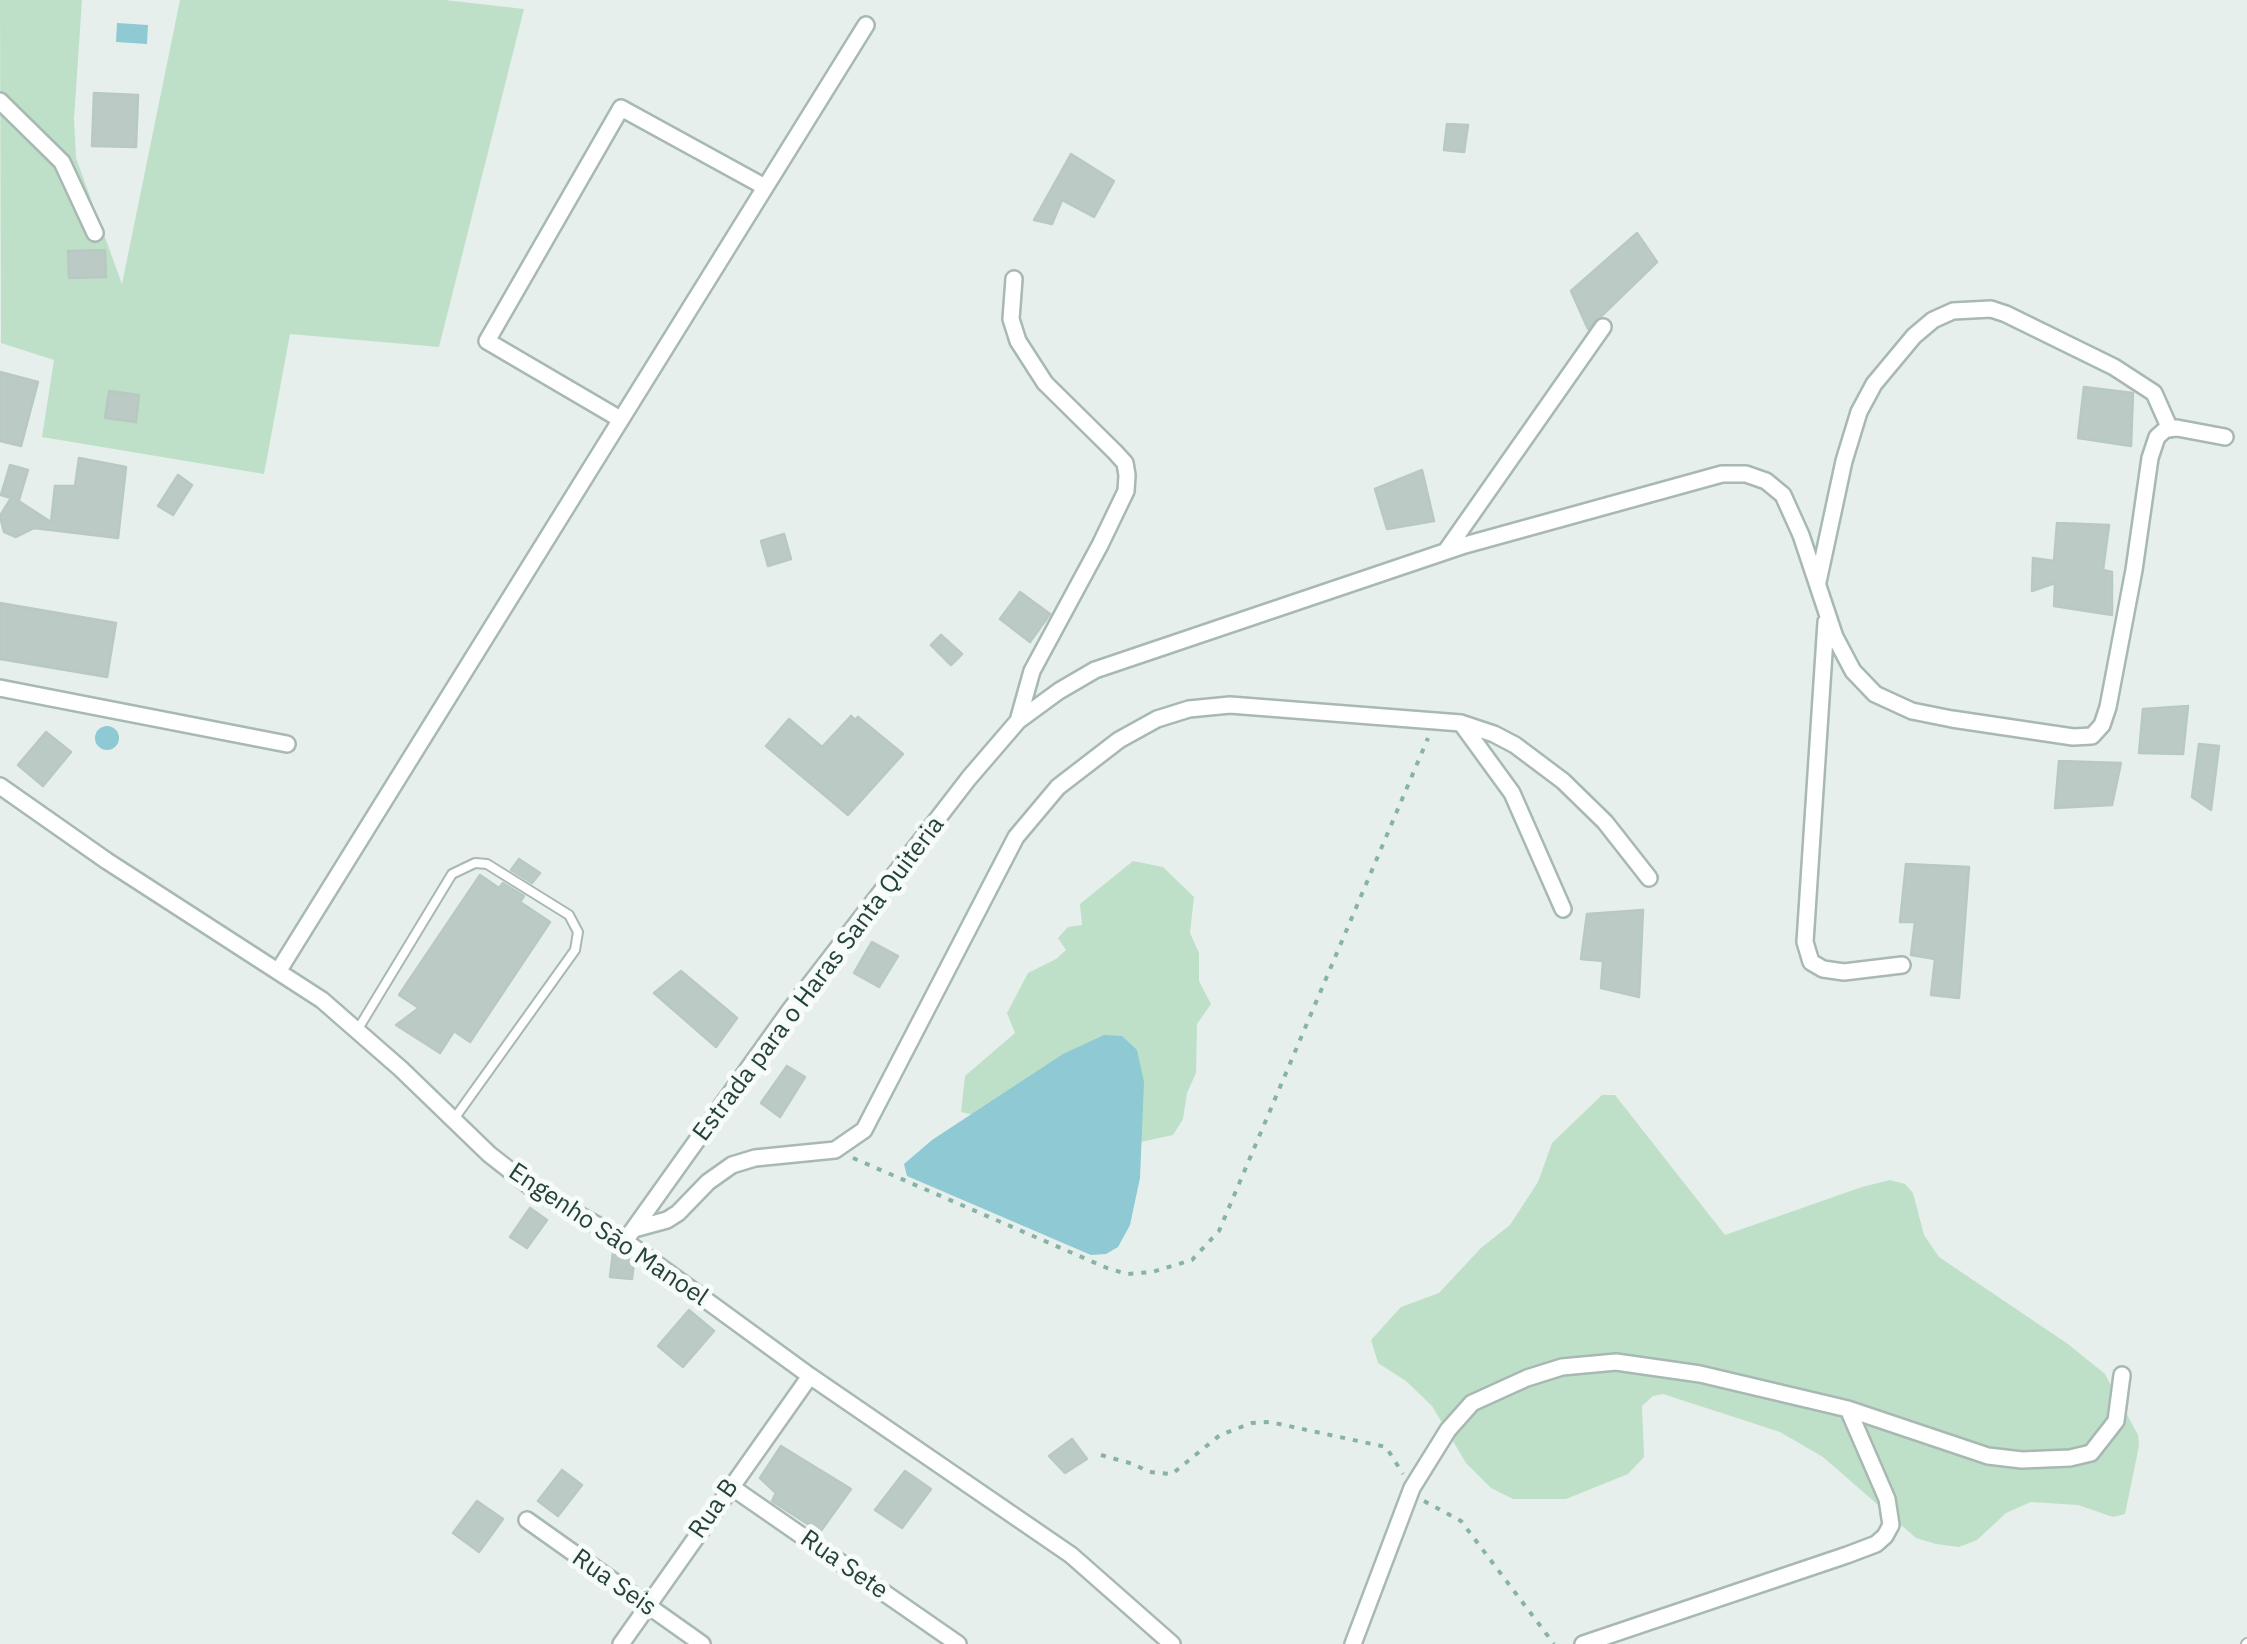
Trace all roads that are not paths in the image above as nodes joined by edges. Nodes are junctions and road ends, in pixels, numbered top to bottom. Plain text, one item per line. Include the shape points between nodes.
1 (866, 25) dead end
2 (0, 101) edge
3 (765, 187) junction
4 (94, 232) dead end
5 (1014, 278) dead end
6 (1604, 327) dead end
7 (620, 419) junction
8 (2170, 429) junction
9 (2225, 437) dead end
10 (1446, 551) junction
11 (1818, 586) junction
12 (1826, 613) junction
13 (0, 688) edge
14 (1018, 721) junction
15 (1461, 723) junction
16 (288, 744) dead end
17 (0, 786) edge
18 (1648, 878) dead end
19 (1563, 909) dead end
20 (1902, 965) dead end
21 (279, 970) junction
22 (358, 1029) junction
23 (454, 1120) junction
24 (630, 1235) junction
25 (2122, 1375) dead end
26 (810, 1376) junction
27 (1848, 1408) junction
28 (730, 1486) junction
29 (527, 1520) dead end
30 (646, 1606) junction
31 (620, 1644) edge
32 (702, 1644) edge
33 (958, 1644) edge
34 (1172, 1644) edge
35 (1354, 1644) edge
36 (1582, 1644) edge

1 - 3 street
2 - 4 street via 62,162
3 - 7 street
3 - 7 street via 622,108 487,341
5 - 14 street via 1011,319 1018,341 1044,383 1116,452 1127,475 1100,545 1032,671
6 - 10 street
7 - 21 street
8 - 9 street
8 - 11 street via 2160,401 2142,382 2006,314 1953,310 1914,336 1860,412
8 - 12 street via 2157,437 2150,458 2108,707 2092,736 1912,711 1876,694 1853,671
10 - 11 street via 1722,474 1746,474 1783,495
10 - 14 street via 1095,670
11 - 12 street
12 - 20 street via 1804,942 1811,962 1822,968
13 - 16 street
14 - 24 street, Estrada para o Haras Santa Quiteria via 790,1010
15 - 18 street via 1515,745 1563,781
15 - 19 street via 1512,793
15 - 24 street via 1230,705 1189,709 1120,740 1058,787 1016,837 864,1130 835,1150 732,1166 667,1220
17 - 21 street, Engenho São Manoel
21 - 22 street, Engenho São Manoel
22 - 23 street, Engenho São Manoel
22 - 23 lane via 452,874 486,864 569,915 578,932 575,950
23 - 24 street, Engenho São Manoel via 535,1190
24 - 26 street, Engenho São Manoel
25 - 27 street via 2116,1421 2091,1452 2070,1458 1988,1456
26 - 28 street, Rua B
26 - 34 street, Engenho São Manoel via 1071,1555
27 - 35 street via 1616,1362 1562,1368 1494,1391 1448,1430 1412,1488
27 - 36 street via 1887,1499 1891,1526 1876,1544
28 - 30 street, Rua B
28 - 33 street, Rua Sete
29 - 30 street, Rua Seis
30 - 31 street, Rua B
30 - 32 street, Rua Seis

